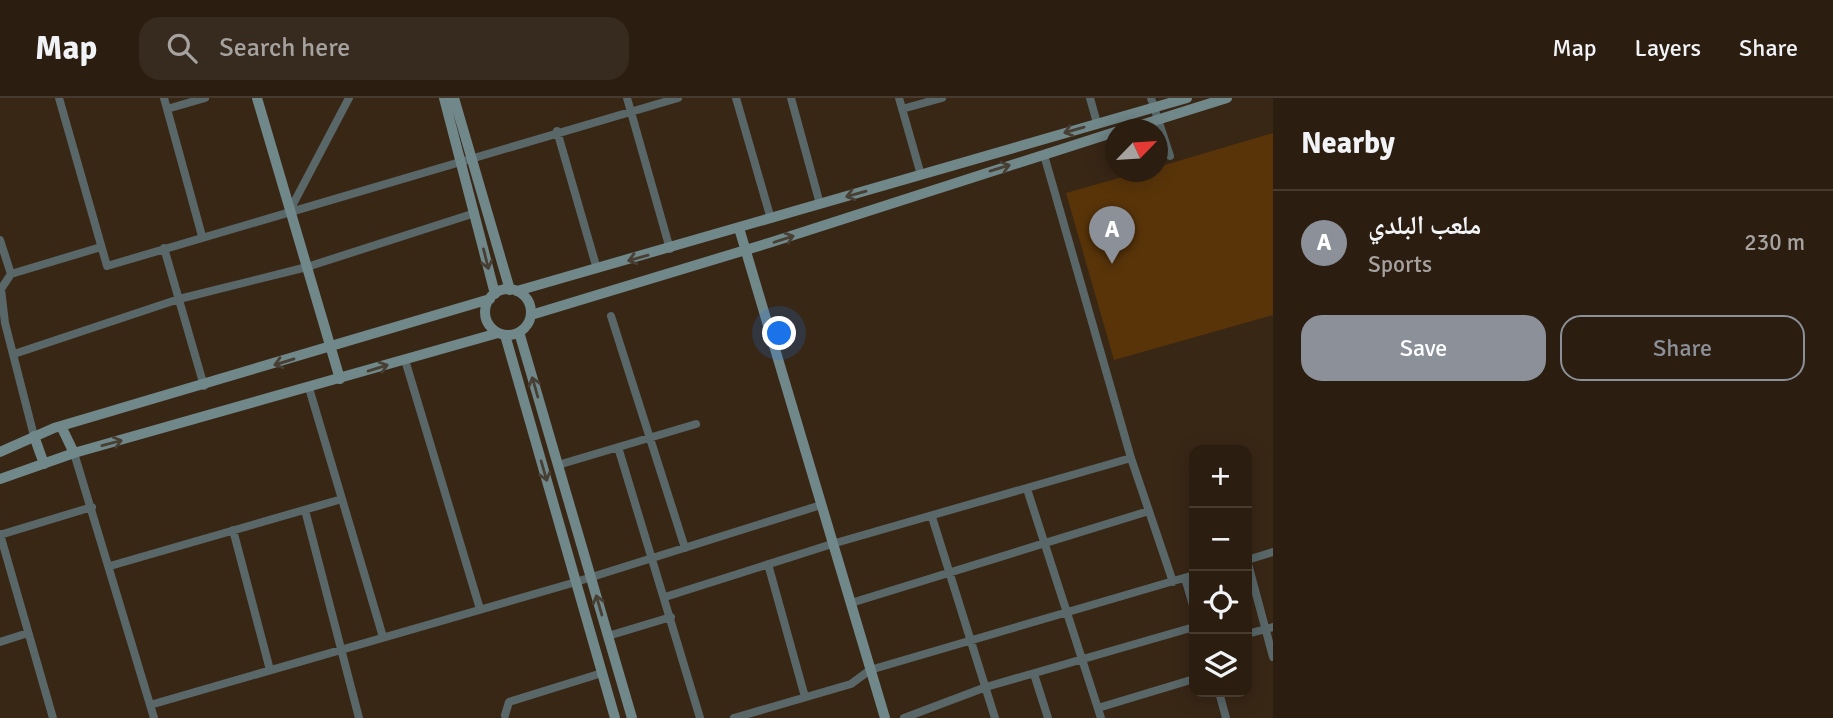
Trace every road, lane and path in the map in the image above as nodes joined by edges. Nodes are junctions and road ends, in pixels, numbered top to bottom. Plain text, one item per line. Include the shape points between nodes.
1 (59, 98) edge
2 (163, 98) edge
3 (205, 98) edge
4 (257, 98) edge
5 (444, 98) edge
6 (454, 98) edge
7 (627, 98) edge
8 (678, 98) edge
9 (736, 98) edge
10 (791, 98) edge
11 (899, 98) edge
12 (942, 98) edge
13 (1090, 98) edge
14 (1187, 98) edge
15 (1219, 99) edge
16 (346, 100) edge
17 (1153, 103) edge
18 (902, 108) junction
19 (167, 109) junction
20 (631, 110) junction
21 (1160, 119) joint
22 (1097, 123) junction
23 (557, 131) junction
24 (1105, 135) edge
25 (1168, 149) edge
26 (1044, 155) junction
27 (1170, 156) dead end
28 (465, 158) junction
29 (921, 175) junction
30 (820, 204) junction
31 (290, 209) junction
32 (475, 213) junction
33 (771, 219) junction
34 (739, 228) junction
35 (202, 236) junction
36 (0, 240) edge
37 (101, 247) junction
38 (164, 248) junction
39 (670, 249) junction
40 (744, 251) junction
41 (307, 267) junction
42 (597, 269) junction
43 (11, 274) junction
44 (513, 290) junction
45 (492, 297) junction
46 (179, 299) junction
47 (531, 315) junction
48 (611, 317) dead end
49 (2, 324) edge
50 (519, 332) junction
51 (502, 334) junction
52 (330, 348) junction
53 (14, 354) junction
54 (405, 360) junction
55 (340, 379) junction
56 (204, 386) junction
57 (309, 388) junction
58 (696, 424) dead end
59 (61, 426) junction
60 (34, 436) junction
61 (648, 438) junction
62 (618, 447) junction
63 (0, 452) edge
64 (74, 453) junction
65 (1131, 458) junction
66 (44, 464) junction
67 (558, 466) junction
68 (0, 479) edge
69 (1027, 489) junction
70 (342, 499) junction
71 (821, 505) junction
72 (92, 508) junction
73 (305, 510) junction
74 (1149, 511) junction
75 (932, 517) junction
76 (233, 530) junction
77 (0, 534) edge
78 (1044, 543) junction
79 (832, 544) junction
80 (685, 548) junction
81 (1273, 552) edge
82 (1252, 558) edge
83 (652, 559) junction
84 (768, 564) junction
85 (110, 566) junction
86 (1251, 571) edge
87 (950, 572) junction
88 (591, 576) junction
89 (1189, 577) edge
90 (576, 582) junction
91 (1173, 582) junction
92 (665, 597) junction
93 (850, 603) junction
94 (480, 609) junction
95 (1067, 613) junction
96 (671, 617) junction
97 (1269, 628) edge
98 (1189, 629) edge
99 (28, 633) junction
100 (1252, 633) edge
101 (608, 636) junction
102 (383, 637) junction
103 (972, 640) junction
104 (0, 642) edge
105 (341, 649) junction
106 (1273, 657) edge
107 (1083, 661) junction
108 (270, 670) junction
109 (870, 670) junction
110 (602, 673) junction
111 (1034, 674) junction
112 (1189, 681) edge
113 (986, 687) junction
114 (805, 697) junction
115 (1220, 697) edge
116 (150, 705) junction
117 (1098, 708) junction
118 (503, 717) edge
119 (53, 718) edge
120 (154, 718) edge
121 (359, 718) edge
122 (615, 718) edge
123 (632, 718) edge
124 (700, 718) edge
125 (734, 718) edge
126 (885, 718) edge
127 (904, 718) edge
128 (995, 718) edge
129 (1048, 718) edge
130 (1101, 718) edge
131 (1226, 718) edge

1 - 37 street
2 - 19 street
3 - 19 street
4 - 31 main road
5 - 28 main road
6 - 28 main road
7 - 20 street
8 - 20 street
9 - 33 street
10 - 30 street
11 - 18 street
12 - 18 street
13 - 22 street
14 - 17 main road
15 - 21 main road
16 - 31 street
17 - 21 street
17 - 22 main road
18 - 29 street
19 - 35 street
20 - 23 street
20 - 39 street
22 -> 29 main road
23 - 28 street
23 - 42 street
24 - 26 main road
25 - 27 street
40 -> 26 main road
26 - 65 street
28 - 31 street
28 - 32 main road
28 - 44 main road
29 -> 30 main road
30 - 33 main road
31 - 35 street
31 - 41 main road
32 - 41 street
32 -> 45 main road
33 - 34 main road
34 - 39 main road
34 - 40 main road
35 - 38 street
36 - 43 street
37 - 38 street via 107,266
37 - 43 street
38 - 46 street
39 -> 42 main road
40 - 47 main road
40 - 71 main road
41 - 46 street
41 - 52 main road
42 - 44 main road
43 - 49 street via 1,289
44 - 45 main road
44 - 47 main road via 528,301
45 - 51 main road via 486,314 492,328
45 - 52 main road
46 - 53 street
46 - 56 street
47 - 50 main road
48 - 61 street
49 - 53 street
50 - 51 main road
67 -> 50 main road
51 - 54 main road
51 -> 90 main road
52 - 55 main road
52 -> 56 main road
53 - 60 street
55 -> 54 main road
54 - 94 street
55 - 57 main road
56 - 59 main road
64 -> 57 main road
57 - 70 street
58 - 61 street
59 - 60 main road
59 - 64 main road
60 - 63 main road
60 - 66 main road
61 - 62 street
61 - 80 street
62 - 67 street
62 - 83 street
64 - 66 main road
64 - 72 street
65 - 69 street
65 - 74 street
66 - 68 main road
67 - 88 main road
69 - 75 street
69 - 78 street
70 - 73 street
70 - 102 street
71 - 79 main road
71 - 80 street
72 - 77 street
72 - 85 street
73 - 76 street
73 - 105 street
74 - 78 street
74 - 91 street
75 - 79 street
75 - 87 street
76 - 85 street
76 - 108 street
77 - 99 street
78 - 87 street
78 - 95 street
79 - 84 street
79 - 93 main road
80 - 83 street
81 - 82 street
83 - 88 street
83 - 92 street
84 - 92 street
84 - 114 street
85 - 116 street
86 - 97 street
87 - 93 street
87 - 103 street
88 - 90 street
101 -> 88 main road
89 - 91 street
90 - 94 street
90 - 110 main road
91 - 95 street
92 - 96 street
93 - 109 main road
94 - 102 street
95 - 103 street
95 - 107 street
96 - 101 street
96 - 124 street
97 - 100 street
97 - 106 street
98 - 107 street
99 - 104 street
99 - 119 street
101 - 123 main road
102 - 105 street
103 - 109 street
103 - 113 street
105 - 108 street
105 - 121 street
107 - 111 street
107 - 117 street
108 - 116 street
109 - 114 street via 851,684
109 - 126 main road
110 - 118 street via 509,702
110 - 122 main road
111 - 113 street
111 - 129 street
112 - 117 street
113 - 127 street
113 - 128 street
114 - 125 street
115 - 131 street
116 - 120 street
117 - 130 street

